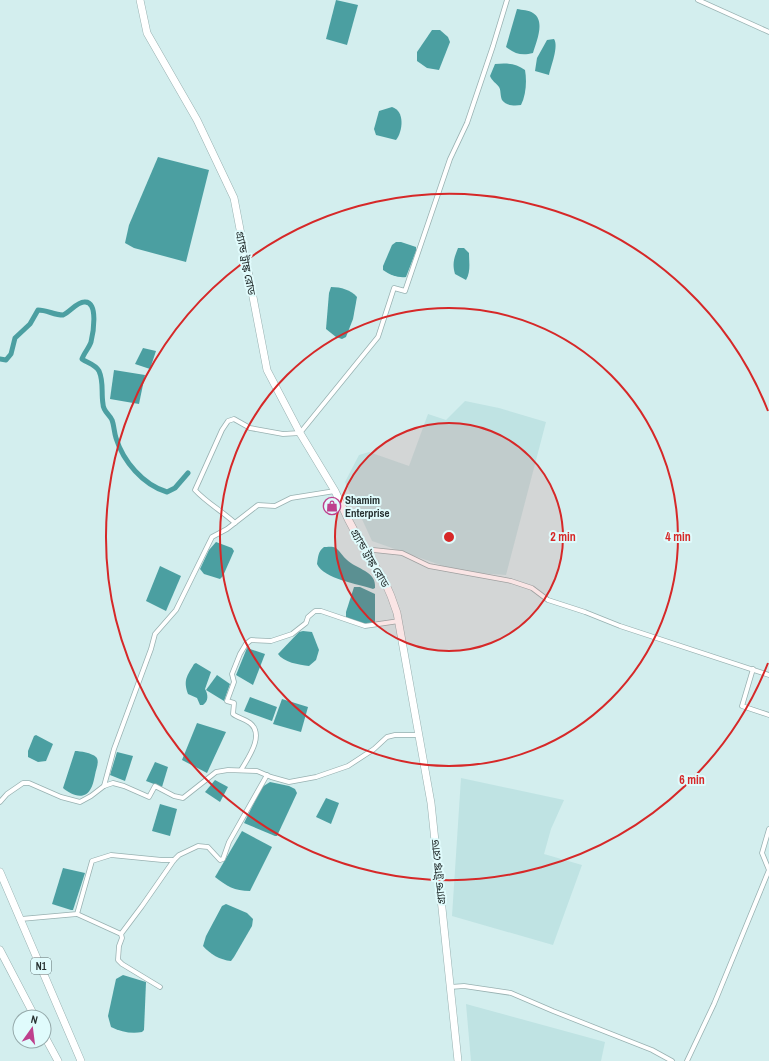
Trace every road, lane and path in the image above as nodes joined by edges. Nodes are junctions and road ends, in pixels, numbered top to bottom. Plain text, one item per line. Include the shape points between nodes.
1 (140, 0) edge
2 (507, 0) edge
3 (698, 0) edge
4 (769, 32) edge
5 (300, 433) junction
6 (335, 491) junction
7 (235, 523) junction
8 (364, 549) junction
9 (399, 621) junction
10 (753, 669) junction
11 (769, 675) edge
12 (769, 715) edge
13 (419, 735) junction
14 (241, 770) junction
15 (267, 775) junction
16 (104, 786) junction
17 (0, 802) edge
18 (769, 829) edge
19 (174, 860) junction
20 (0, 872) edge
21 (77, 914) junction
22 (21, 919) junction
23 (121, 934) junction
24 (0, 950) edge
25 (160, 987) dead end
26 (450, 987) junction
27 (31, 1009) edge
28 (52, 1049) edge
29 (58, 1061) edge
30 (81, 1061) edge
31 (458, 1061) edge
32 (672, 1061) edge
33 (687, 1061) edge

1 - 5 highway, গ্র্যান্ড ট্রাঙ্ক রোড via 147,33 197,120 234,198 267,370
2 - 5 street via 468,123 450,160 405,291 394,288 378,337
3 - 4 street
5 - 6 highway, গ্র্যান্ড ট্রাঙ্ক রোড
5 - 7 street via 283,434 250,428 234,419 228,421 195,490 225,512
6 - 7 street via 291,498 274,506 258,505
6 - 8 highway, গ্র্যান্ড ট্রাঙ্ক রোড
7 - 16 street via 212,537 176,610 155,634 114,749
8 - 9 highway, গ্র্যান্ড ট্রাঙ্ক রোড via 384,580
8 - 10 street via 402,553 429,566 511,581 532,588 548,600
9 - 13 highway, গ্র্যান্ড ট্রাঙ্ক রোড
9 - 14 street via 366,626 315,611 306,623 292,634 271,641 251,640 246,644 232,674 234,682 227,701 234,703 233,714 251,723 255,730 253,749
10 - 11 street
10 - 12 street via 742,706
13 - 15 street via 387,737 348,766 316,777 289,782
13 - 26 highway, গ্র্যান্ড ট্রাঙ্ক রোড via 431,803
14 - 15 street via 257,771
14 - 16 street via 216,772 183,798 155,786 149,797 113,783
15 - 19 street via 229,842 223,860 208,847 198,846
16 - 17 street via 80,802 23,783
18 - 33 street via 762,853 769,870 714,1004
19 - 21 street via 111,855 92,861
19 - 23 street
20 - 22 highway, N1
21 - 22 street
21 - 23 street
22 - 30 highway, N1
23 - 25 street via 118,960
24 - 27 highway, N1
26 - 31 highway, গ্র্যান্ড ট্রাঙ্ক রোড
26 - 32 street via 464,986 511,993 652,1050
28 - 29 highway

